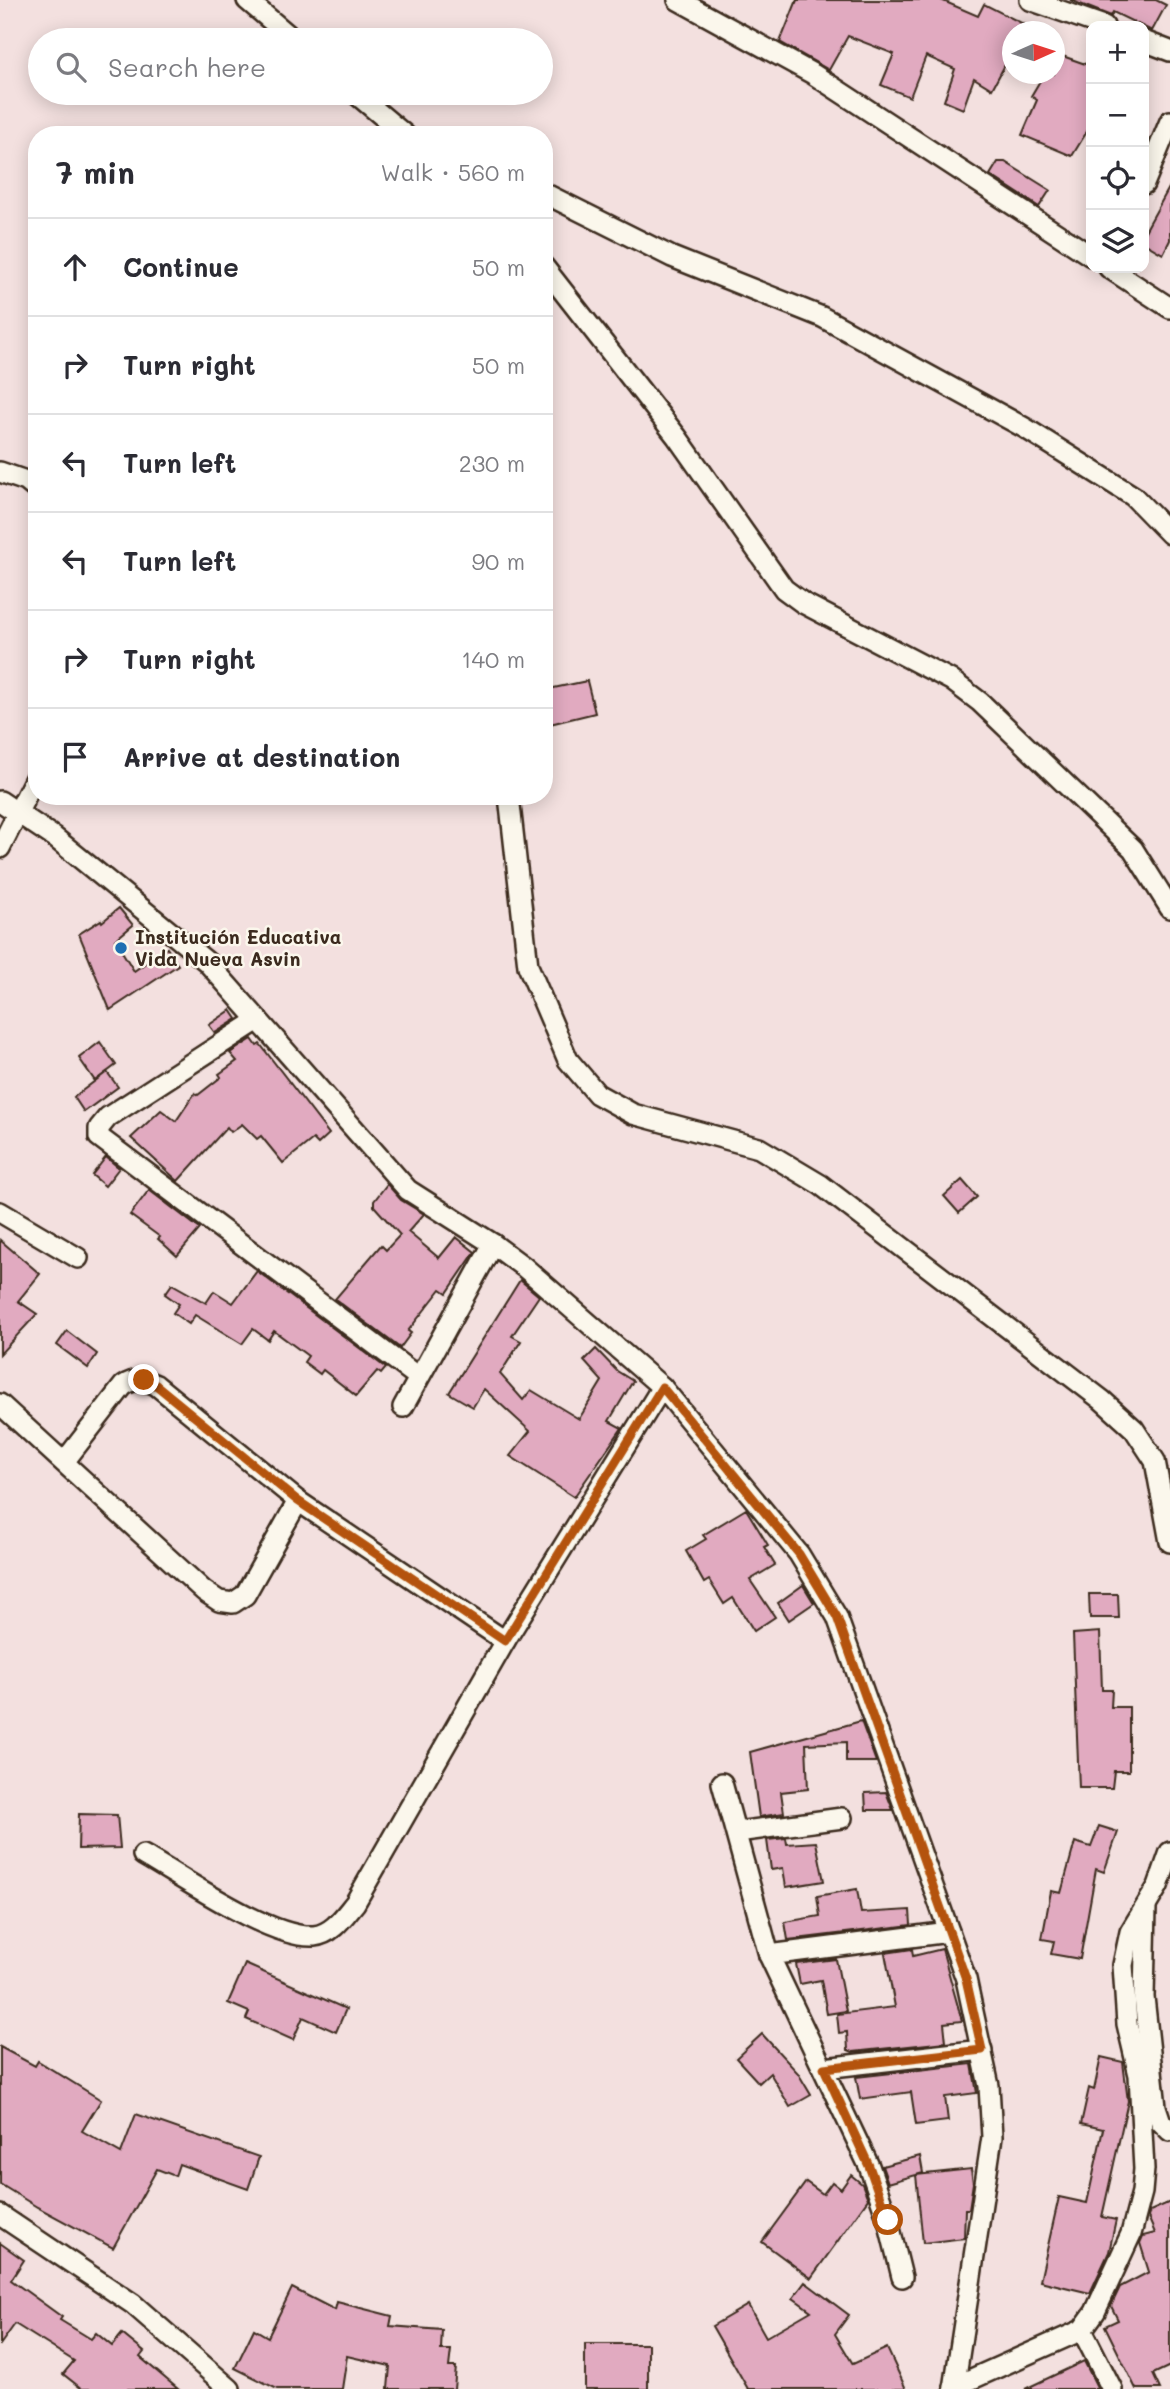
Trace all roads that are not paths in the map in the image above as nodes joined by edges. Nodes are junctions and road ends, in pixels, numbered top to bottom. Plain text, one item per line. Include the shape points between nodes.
1 (247, 0) edge
2 (678, 0) edge
3 (1030, 0) edge
4 (1090, 21) edge
5 (280, 28) edge
6 (1149, 42) edge
7 (1170, 51) edge
8 (369, 105) edge
9 (386, 119) junction
10 (1170, 121) edge
11 (394, 126) edge
12 (401, 126) edge
13 (1149, 172) edge
14 (553, 198) edge
15 (1086, 253) edge
16 (1117, 273) edge
17 (553, 279) edge
18 (1170, 308) edge
19 (0, 472) edge
20 (28, 483) edge
21 (1170, 534) edge
22 (28, 792) edge
23 (0, 801) edge
24 (510, 805) edge
25 (17, 814) junction
26 (0, 848) edge
27 (1170, 908) edge
28 (258, 1020) junction
29 (0, 1212) edge
30 (493, 1244) junction
31 (78, 1258) dead end
32 (418, 1377) junction
33 (662, 1387) junction
34 (0, 1404) edge
35 (403, 1407) dead end
36 (64, 1462) junction
37 (298, 1501) junction
38 (1170, 1542) edge
39 (505, 1641) junction
40 (722, 1783) dead end
41 (842, 1818) dead end
42 (737, 1832) junction
43 (1170, 1852) edge
44 (143, 1855) dead end
45 (1146, 1906) junction
46 (949, 1932) junction
47 (769, 1955) junction
48 (982, 2050) junction
49 (824, 2068) junction
50 (1170, 2131) edge
51 (0, 2215) edge
52 (902, 2277) dead end
53 (1082, 2330) junction
54 (954, 2388) edge
55 (230, 2389) edge
56 (1112, 2389) edge

1 - 5 street
2 - 15 street via 813,74
3 - 4 street
6 - 7 street
8 - 9 street
9 - 11 street
9 - 12 street
10 - 13 street
14 - 21 street via 672,257 846,330 1025,428 1133,496
16 - 18 street
17 - 27 street via 677,438 784,589 951,680 980,702 1133,849
19 - 20 street
22 - 25 street
23 - 25 street
24 - 38 street via 528,966 568,1060 597,1094 633,1114 759,1147 821,1185 1091,1391 1134,1429 1155,1461
25 - 26 street
25 - 28 street via 54,837 207,962
28 - 30 street via 408,1191
28 - 32 street via 108,1116 99,1128 99,1137
29 - 31 street
30 - 32 street
30 - 33 street
32 - 35 street
33 - 39 street
33 - 46 street via 799,1554 837,1617
34 - 36 street
36 - 37 street via 123,1386 144,1380
36 - 37 street via 219,1601 233,1603 245,1595
37 - 39 street
39 - 44 street via 355,1903 333,1928 315,1936 262,1923
40 - 42 street
41 - 42 street
42 - 47 street
43 - 45 street
45 - 50 street via 1144,1997 1156,2107
45 - 53 street via 1130,1932 1122,1965 1127,2024 1139,2075 1142,2192 1131,2234
46 - 47 street
46 - 48 street via 966,1979
47 - 49 street
48 - 49 street
48 - 54 street via 992,2137
49 - 52 street via 869,2166
51 - 55 street via 133,2304
53 - 54 street
53 - 56 street

